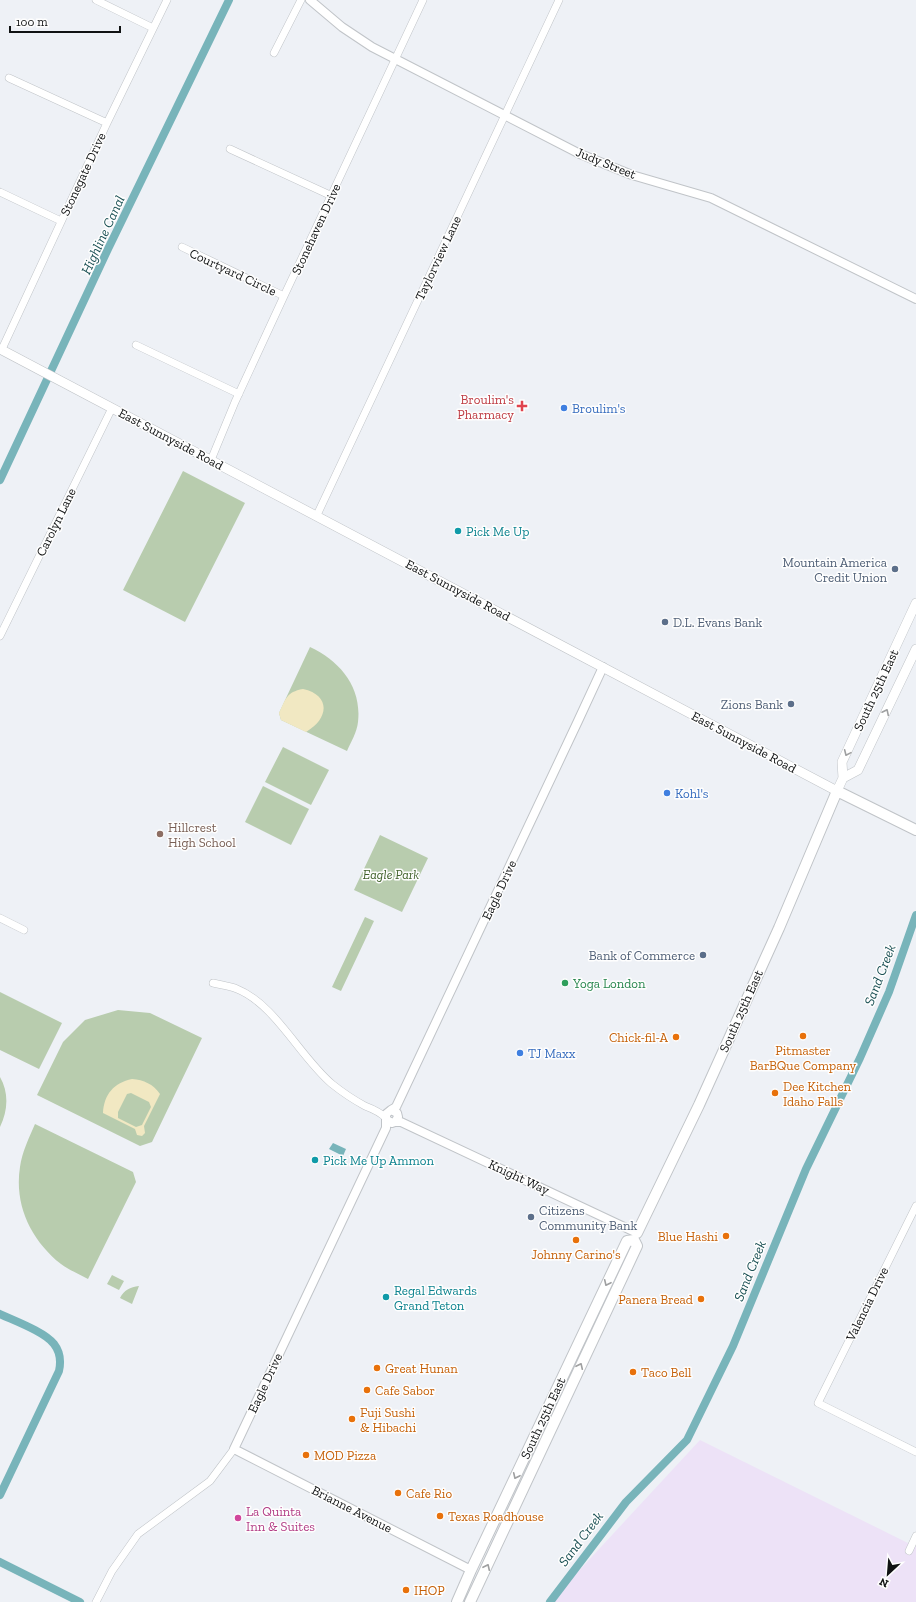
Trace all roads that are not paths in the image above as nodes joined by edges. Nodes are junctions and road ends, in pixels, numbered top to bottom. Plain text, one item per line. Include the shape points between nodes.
1 (96, 0) edge
2 (166, 0) edge
3 (301, 0) edge
4 (310, 0) edge
5 (423, 0) edge
6 (559, 0) edge
7 (153, 28) junction
8 (274, 53) dead end
9 (395, 60) junction
10 (9, 78) dead end
11 (504, 116) junction
12 (107, 123) junction
13 (230, 149) dead end
14 (0, 192) edge
15 (332, 196) junction
16 (61, 221) junction
17 (182, 248) dead end
18 (284, 296) junction
19 (916, 299) edge
20 (136, 345) dead end
21 (1, 349) edge
22 (239, 394) junction
23 (112, 408) junction
24 (211, 460) junction
25 (316, 516) junction
26 (916, 603) edge
27 (0, 636) edge
28 (916, 649) edge
29 (602, 667) junction
30 (843, 778) junction
31 (837, 790) junction
32 (916, 830) edge
33 (0, 918) edge
34 (24, 930) dead end
35 (213, 983) dead end
36 (392, 1117) junction
37 (916, 1206) edge
38 (635, 1237) junction
39 (554, 1396) junction
40 (564, 1401) junction
41 (234, 1449) junction
42 (916, 1452) edge
43 (497, 1515) junction
44 (916, 1536) edge
45 (497, 1546) junction
46 (909, 1551) dead end
47 (471, 1570) junction
48 (96, 1602) edge
49 (457, 1602) edge
50 (470, 1602) edge

1 - 7 street
2 - 7 street, Stonegate Drive
3 - 8 street
4 - 9 street, Judy Street via 342,27
5 - 9 street, Stonehaven Drive
6 - 11 street, Taylorview Lane
7 - 12 street, Stonegate Drive
9 - 11 street, Judy Street
9 - 15 street, Stonehaven Drive
10 - 12 street
11 - 19 street, Judy Street via 601,163 710,198
11 - 25 street, Taylorview Lane
12 - 16 street, Stonegate Drive
13 - 15 street
14 - 16 street
15 - 18 street, Stonehaven Drive
16 - 21 street, Stonegate Drive
17 - 18 street, Courtyard Circle
18 - 22 street, Stonehaven Drive
20 - 22 street
21 - 23 main road, East Sunnyside Road
22 - 24 street, Stonehaven Drive
23 - 24 main road, East Sunnyside Road
23 - 27 street, Carolyn Lane
24 - 25 main road, East Sunnyside Road
25 - 29 main road, East Sunnyside Road
26 -> 30 main road, South 25th East via 842,762
30 -> 28 main road, South 25th East via 858,770
29 - 31 main road, East Sunnyside Road
29 - 36 street, Eagle Drive
30 - 31 main road, South 25th East
31 - 32 main road, East Sunnyside Road
31 - 38 main road, South 25th East via 760,971
33 - 34 street
35 - 36 street, Knight Way via 236,989 254,999 273,1016 331,1084 364,1105
36 - 38 street, Knight Way
36 - 41 street, Eagle Drive
37 - 42 street, Valencia Drive via 818,1403
38 -> 39 main road, South 25th East via 627,1241
40 -> 38 main road, South 25th East via 637,1246
39 - 40 main road
39 -> 43 main road, South 25th East
40 - 45 main road, South 25th East
41 - 47 street, Brianne Avenue
41 - 48 street, Eagle Drive via 210,1481 138,1534 112,1571
43 - 45 main road via 497,1528 492,1542
43 - 47 main road, South 25th East
44 - 46 street
50 -> 45 main road, South 25th East
47 - 49 main road, South 25th East

